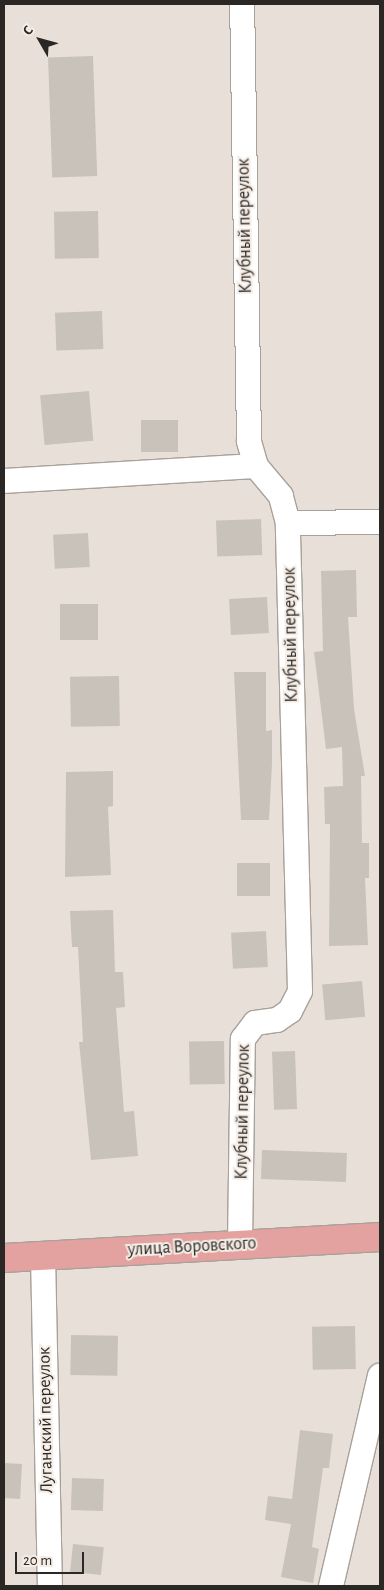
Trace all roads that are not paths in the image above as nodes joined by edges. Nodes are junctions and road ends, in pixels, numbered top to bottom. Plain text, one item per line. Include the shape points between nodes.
1 (242, 4) edge
2 (256, 466) junction
3 (4, 481) edge
4 (380, 522) edge
5 (288, 523) junction
6 (380, 1237) edge
7 (240, 1244) junction
8 (43, 1255) junction
9 (4, 1258) edge
10 (380, 1376) edge
11 (50, 1586) edge
12 (331, 1586) edge

1 - 2 street, Клубный переулок via 248,441
2 - 3 street
2 - 5 street, Клубный переулок via 281,496
4 - 5 street
5 - 7 street, Клубный переулок via 300,991 290,1011 277,1020 255,1023 243,1039
6 - 7 main road, улица Воровского
7 - 8 main road, улица Воровского
8 - 9 main road, улица Воровского
8 - 11 street, Луганский переулок
10 - 12 street

